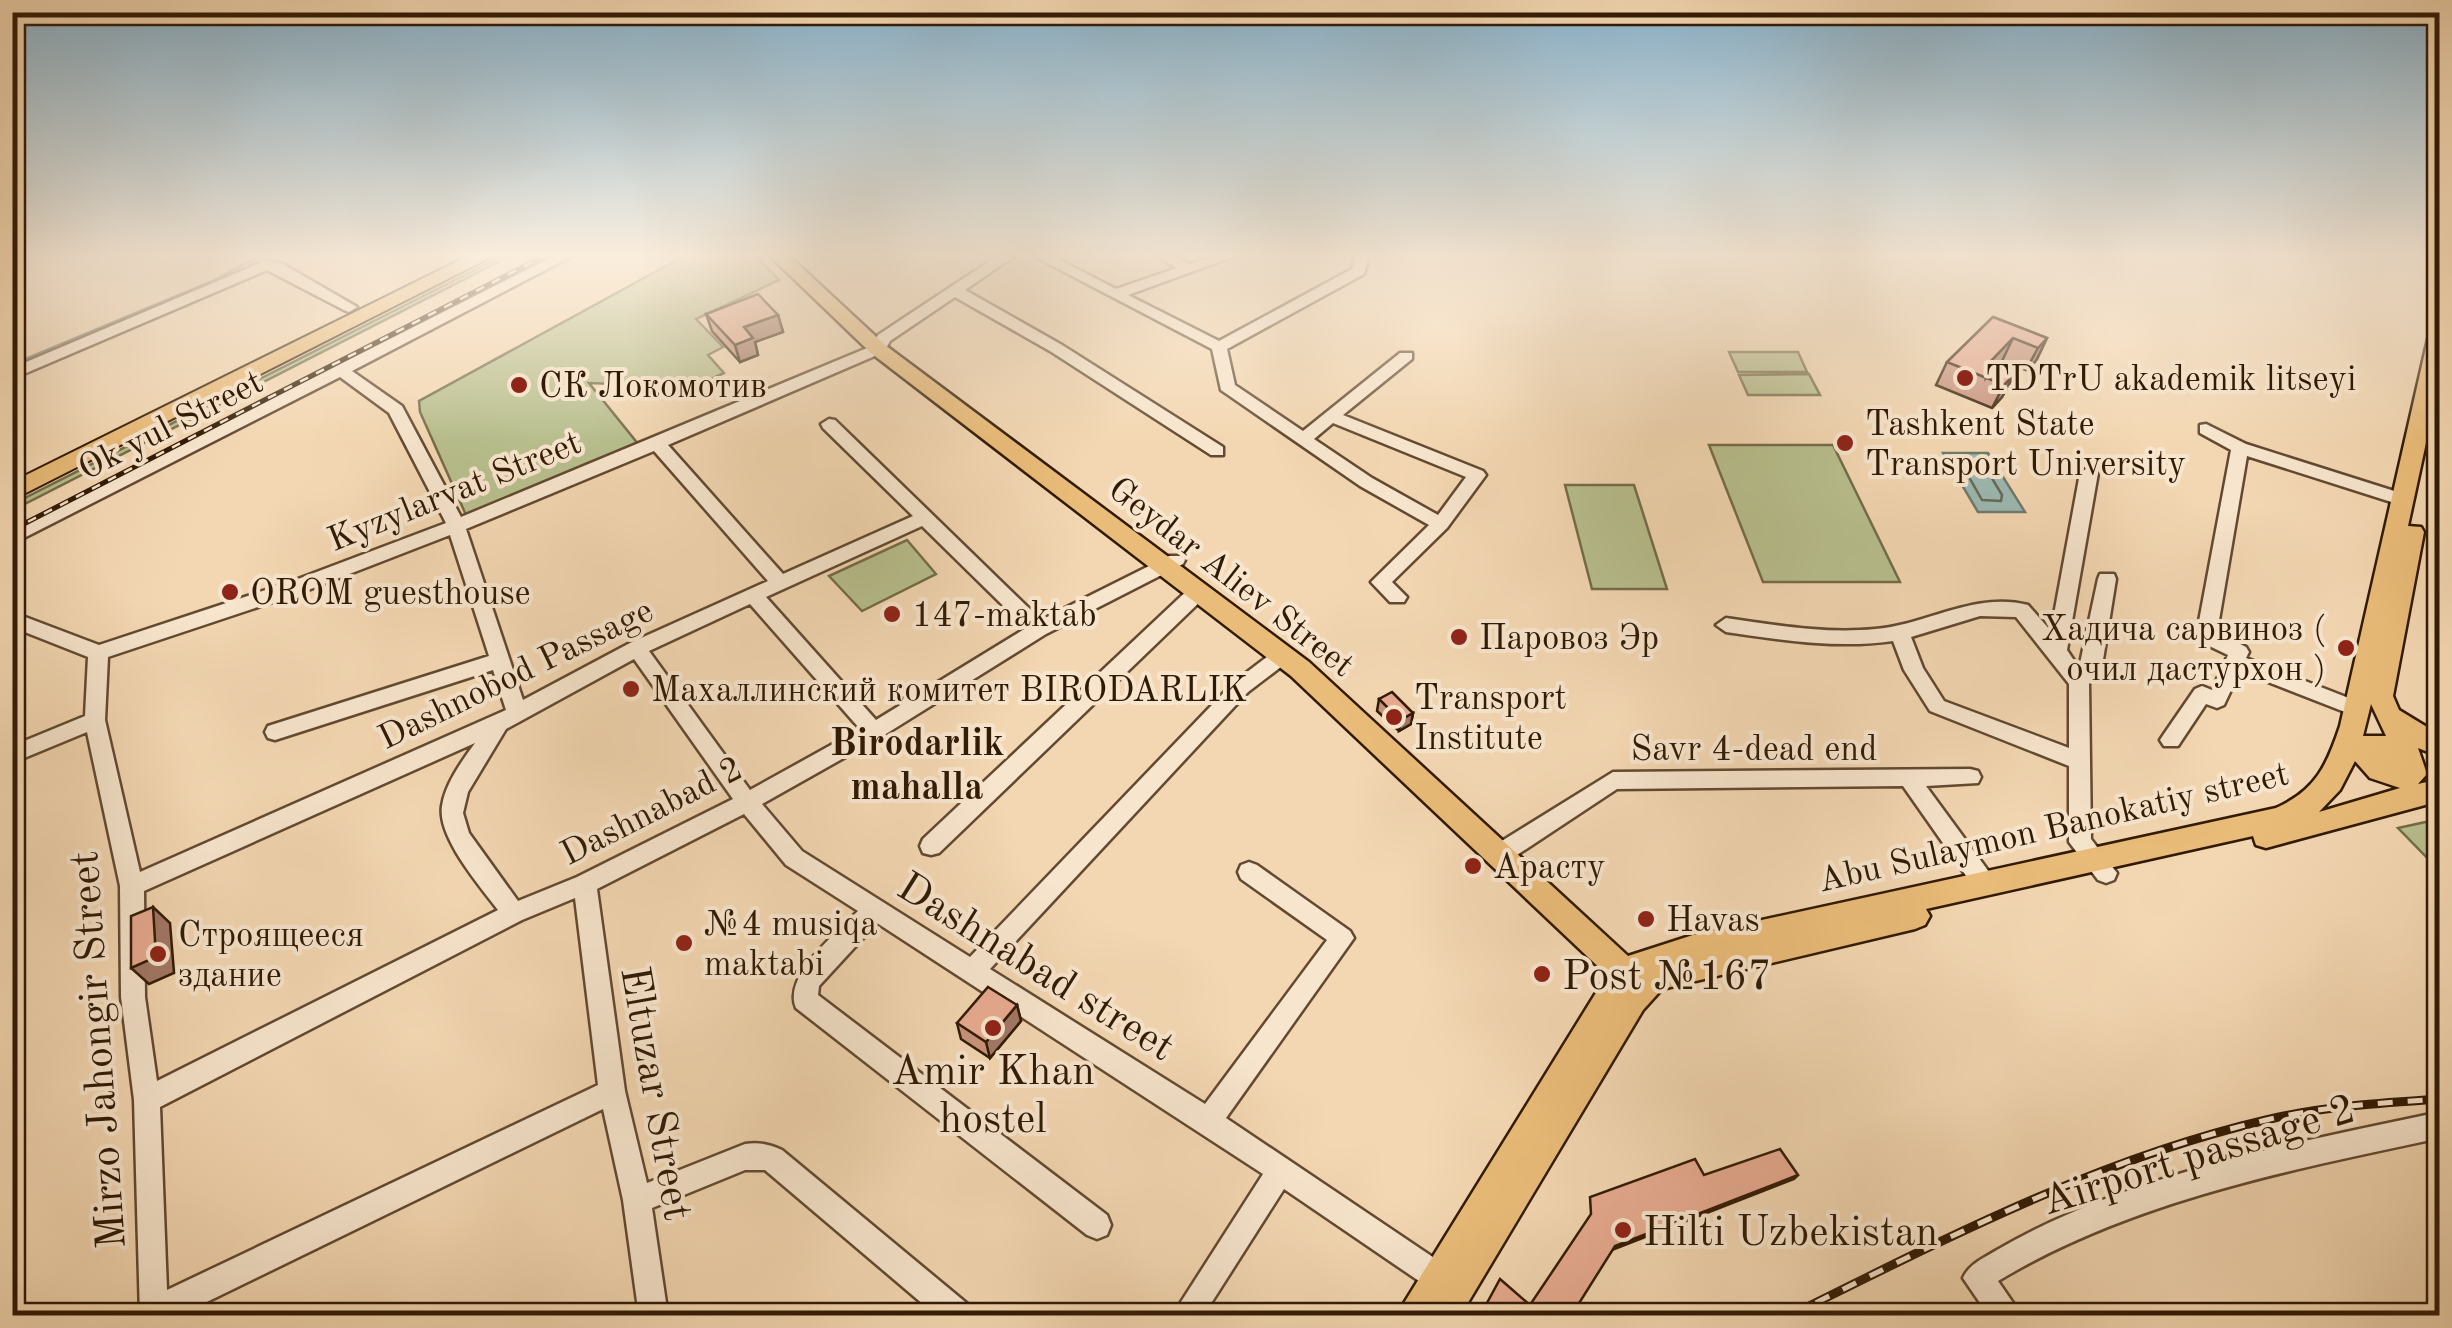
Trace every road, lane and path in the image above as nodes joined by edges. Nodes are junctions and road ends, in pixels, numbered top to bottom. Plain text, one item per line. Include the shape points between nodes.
1 (144, 317) edge
2 (330, 317) edge
3 (361, 317) edge
4 (447, 317) edge
5 (848, 317) edge
6 (853, 317) edge
7 (918, 317) edge
8 (1001, 317) edge
9 (1162, 317) edge
10 (1276, 317) edge
11 (2440, 330) edge
12 (880, 345) junction
13 (1219, 348) junction
14 (1406, 356) dead end
15 (342, 371) junction
16 (12, 374) edge
17 (2434, 414) edge
18 (1333, 417) junction
19 (829, 424) dead end
20 (2206, 429) dead end
21 (1304, 439) junction
22 (657, 442) junction
23 (2240, 448) junction
24 (1218, 451) dead end
25 (2088, 473) dead end
26 (12, 474) edge
27 (12, 492) edge
28 (2404, 500) junction
29 (926, 517) junction
30 (1441, 524) junction
31 (456, 525) junction
32 (12, 538) edge
33 (1171, 562) junction
34 (2107, 578) dead end
35 (780, 582) junction
36 (1200, 590) junction
37 (753, 595) junction
38 (1397, 597) dead end
39 (12, 619) edge
40 (1726, 625) dead end
41 (1039, 629) junction
42 (1900, 633) junction
43 (637, 648) junction
44 (2057, 651) junction
45 (98, 653) junction
46 (500, 660) junction
47 (2235, 661) junction
48 (1298, 662) junction
49 (2079, 684) junction
50 (508, 718) junction
51 (95, 720) junction
52 (874, 731) junction
53 (275, 732) dead end
54 (2171, 740) dead end
55 (2383, 740) junction
56 (2440, 747) edge
57 (12, 754) edge
58 (2440, 757) edge
59 (2076, 760) junction
60 (1970, 777) dead end
61 (1910, 780) junction
62 (2440, 789) edge
63 (747, 802) junction
64 (2382, 802) junction
65 (932, 846) dead end
66 (1504, 850) junction
67 (2100, 866) junction
68 (1250, 872) dead end
69 (1984, 883) junction
70 (585, 884) junction
71 (132, 886) junction
72 (874, 910) junction
73 (514, 914) junction
74 (973, 971) junction
75 (1635, 974) junction
76 (612, 1091) junction
77 (146, 1100) junction
78 (1208, 1121) junction
79 (2440, 1125) edge
80 (1281, 1170) junction
81 (637, 1200) junction
82 (1097, 1226) dead end
83 (1443, 1294) edge
84 (154, 1314) edge
85 (654, 1316) edge
86 (960, 1316) edge
87 (1186, 1316) edge
88 (1414, 1316) edge
89 (2008, 1316) edge

1 - 16 street
2 - 26 highway
3 - 27 highway
4 - 15 street, Ok yul Street
5 - 12 main road, Geydar Aliev Street
6 - 12 main road
7 - 12 street, Kyzylarvat Street
8 - 24 street
9 - 13 street
10 - 13 street
11 - 17 main road
12 - 22 street, Kyzylarvat Street
12 - 33 main road, Geydar Aliev Street
13 - 21 street via 1227,387
14 - 18 street
15 - 31 street via 396,410
15 - 32 street, Ok yul Street
17 - 28 main road
17 - 55 main road via 2380,696
18 - 21 street
18 - 30 street via 1474,471 1476,480
19 - 29 street
20 - 23 street
21 - 30 street
22 - 31 street, Kyzylarvat Street
22 - 35 street
23 - 28 street
23 - 47 street via 2207,632 2239,652
25 - 44 street
28 - 55 main road
29 - 35 street, Dashnobod Passage
29 - 41 street
30 - 38 street via 1380,582
31 - 45 street, Kyzylarvat Street
31 - 46 street
33 - 36 main road, Geydar Aliev Street
33 - 41 street, Dashnabad 2
33 - 48 main road, Geydar Aliev Street
34 - 49 street via 2092,666
35 - 37 street, Dashnobod Passage
36 - 48 main road, Geydar Aliev Street
36 - 65 street
37 - 43 street, Dashnobod Passage
37 - 52 street
39 - 45 street
40 - 42 street via 1800,636
41 - 52 street, Dashnabad 2
42 - 44 street via 1980,609 2021,610
42 - 59 street via 1937,706
43 - 50 street, Dashnobod Passage
43 - 63 street, Dashnabad street
44 - 49 street
45 - 51 street
46 - 50 street
46 - 53 street
47 - 54 street via 2217,700 2202,694
47 - 55 street
48 - 66 main road, Geydar Aliev Street
48 - 74 street via 1241,687
49 - 59 street
50 - 71 street, Dashnobod Passage
50 - 73 street via 451,811
51 - 57 street
51 - 71 street, Mirzo Jahongir Street
52 - 63 street, Dashnabad 2
55 - 56 main road via 2406,730
55 - 58 main road
55 - 62 main road
55 - 64 main road
55 - 67 main road, Abu Sulaymon Banokatiy street via 2340,767 2322,797 2281,818
59 - 67 street via 2080,842
60 - 61 street, Savr 4-dead end
61 - 66 street, Savr 4-dead end via 1612,781
61 - 69 street
62 - 64 main road, Abu Sulaymon Banokatiy street
63 - 70 street, Dashnabad 2
63 - 72 street, Dashnabad street via 794,858
64 - 67 main road, Abu Sulaymon Banokatiy street via 2300,829
66 - 75 main road, Geydar Aliev Street
67 - 69 main road, Abu Sulaymon Banokatiy street
67 - 75 main road, Abu Sulaymon Banokatiy street via 1682,969
68 - 78 street via 1342,938
69 - 75 main road, Abu Sulaymon Banokatiy street via 1693,948
70 - 73 street, Dashnabad 2
70 - 76 street, Eltuzar Street
71 - 77 street, Mirzo Jahongir Street via 133,997
72 - 74 street, Dashnabad street
72 - 82 street via 807,982 805,1000
73 - 77 street, Dashnabad 2
74 - 78 street, Dashnabad street
75 - 83 main road via 1610,1032
76 - 81 street, Eltuzar Street
76 - 84 street
77 - 84 street, Mirzo Jahongir Street
78 - 80 street, Dashnabad street
79 - 89 street, Аirport passage 2 via 2308,1155 2050,1237 1977,1278
80 - 83 street, Dashnabad street
80 - 87 street
81 - 85 street, Eltuzar Street
81 - 86 street via 745,1157 772,1159
83 - 88 main road

